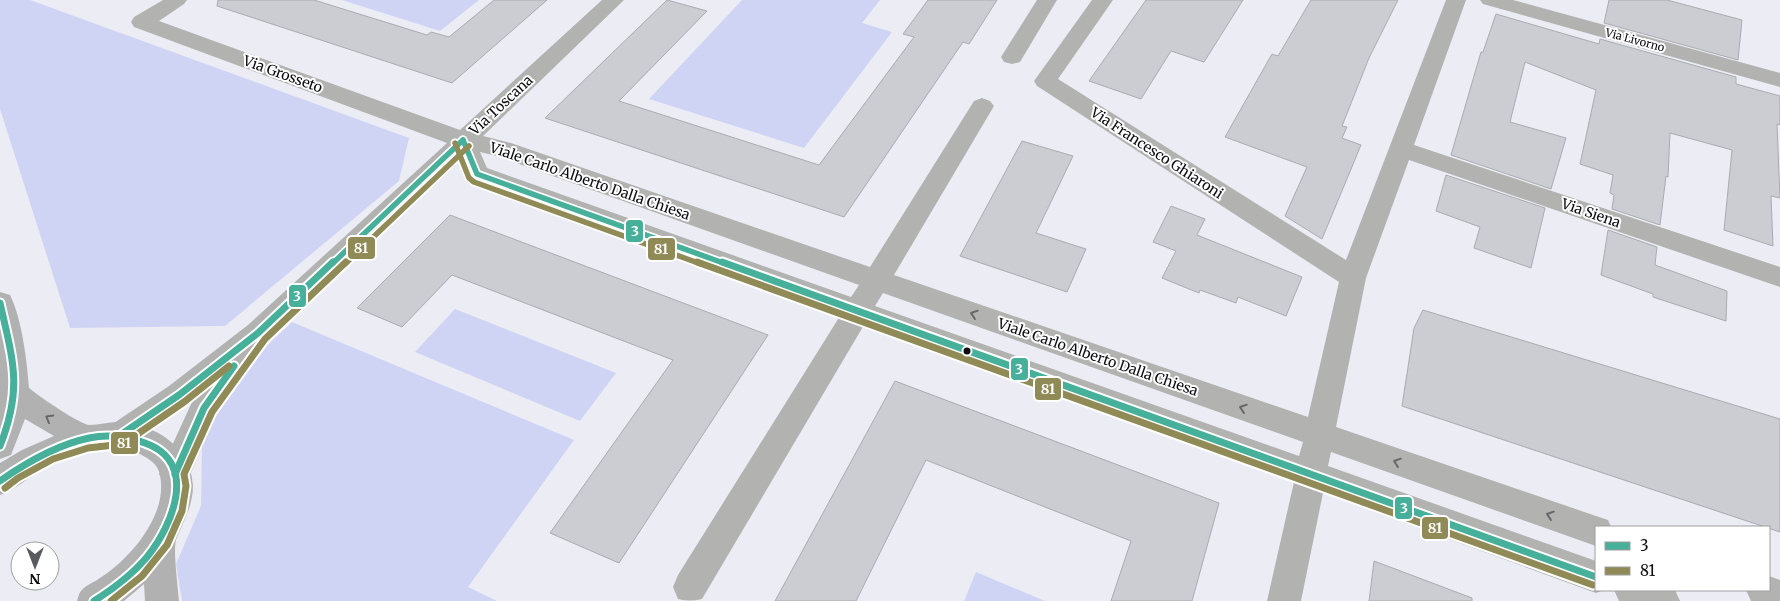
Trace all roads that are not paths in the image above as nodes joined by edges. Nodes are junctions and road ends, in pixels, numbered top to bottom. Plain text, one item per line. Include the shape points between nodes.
1 (177, 0) edge
2 (614, 0) edge
3 (1047, 0) edge
4 (1103, 0) edge
5 (1456, 0) edge
6 (1490, 0) edge
7 (1012, 57) dead end
8 (1780, 80) edge
9 (982, 106) dead end
10 (463, 140) junction
11 (1401, 149) junction
12 (1780, 276) edge
13 (1353, 278) junction
14 (876, 280) junction
15 (0, 303) edge
16 (858, 311) junction
17 (258, 333) junction
18 (14, 394) junction
19 (1320, 435) junction
20 (119, 436) junction
21 (86, 439) junction
22 (0, 446) edge
23 (175, 474) junction
24 (1311, 474) junction
25 (0, 482) edge
26 (1595, 532) edge
27 (159, 542) junction
28 (1595, 577) edge
29 (690, 587) dead end
30 (1635, 591) edge
31 (1766, 591) edge
32 (1780, 596) edge
33 (94, 601) edge
34 (162, 601) edge
35 (1284, 601) edge
36 (1663, 601) edge

1 - 10 street, Via Grosseto via 142,22
2 - 10 street, Via Toscana
3 - 7 street
4 - 13 street, Via Francesco Ghiaroni via 1045,81
5 - 11 street
6 - 8 street, Via Livorno
9 - 14 street
10 - 14 street, Viale Carlo Alberto Dalla Chiesa via 502,149
10 - 16 street, Viale Carlo Alberto Dalla Chiesa via 477,174
10 - 17 street, Via Toscana
11 - 12 street, Via Siena
11 - 13 street
13 - 19 street
14 - 16 street
19 -> 14 street, Viale Carlo Alberto Dalla Chiesa
15 - 18 street
16 - 24 street, Viale Carlo Alberto Dalla Chiesa
16 - 29 street
17 - 20 street, Via Toscana via 179,395
17 - 23 street, Via Toscana via 204,408
21 -> 18 street
18 - 22 street via 10,420
19 - 24 street
26 -> 19 street, Viale Carlo Alberto Dalla Chiesa
20 - 21 street
20 - 23 street via 147,442 167,456
21 - 25 street via 49,451
23 - 27 street via 176,506
24 - 28 street, Viale Carlo Alberto Dalla Chiesa
24 - 35 street
27 - 33 street via 138,568
27 - 34 street
30 - 36 street
31 - 32 street

